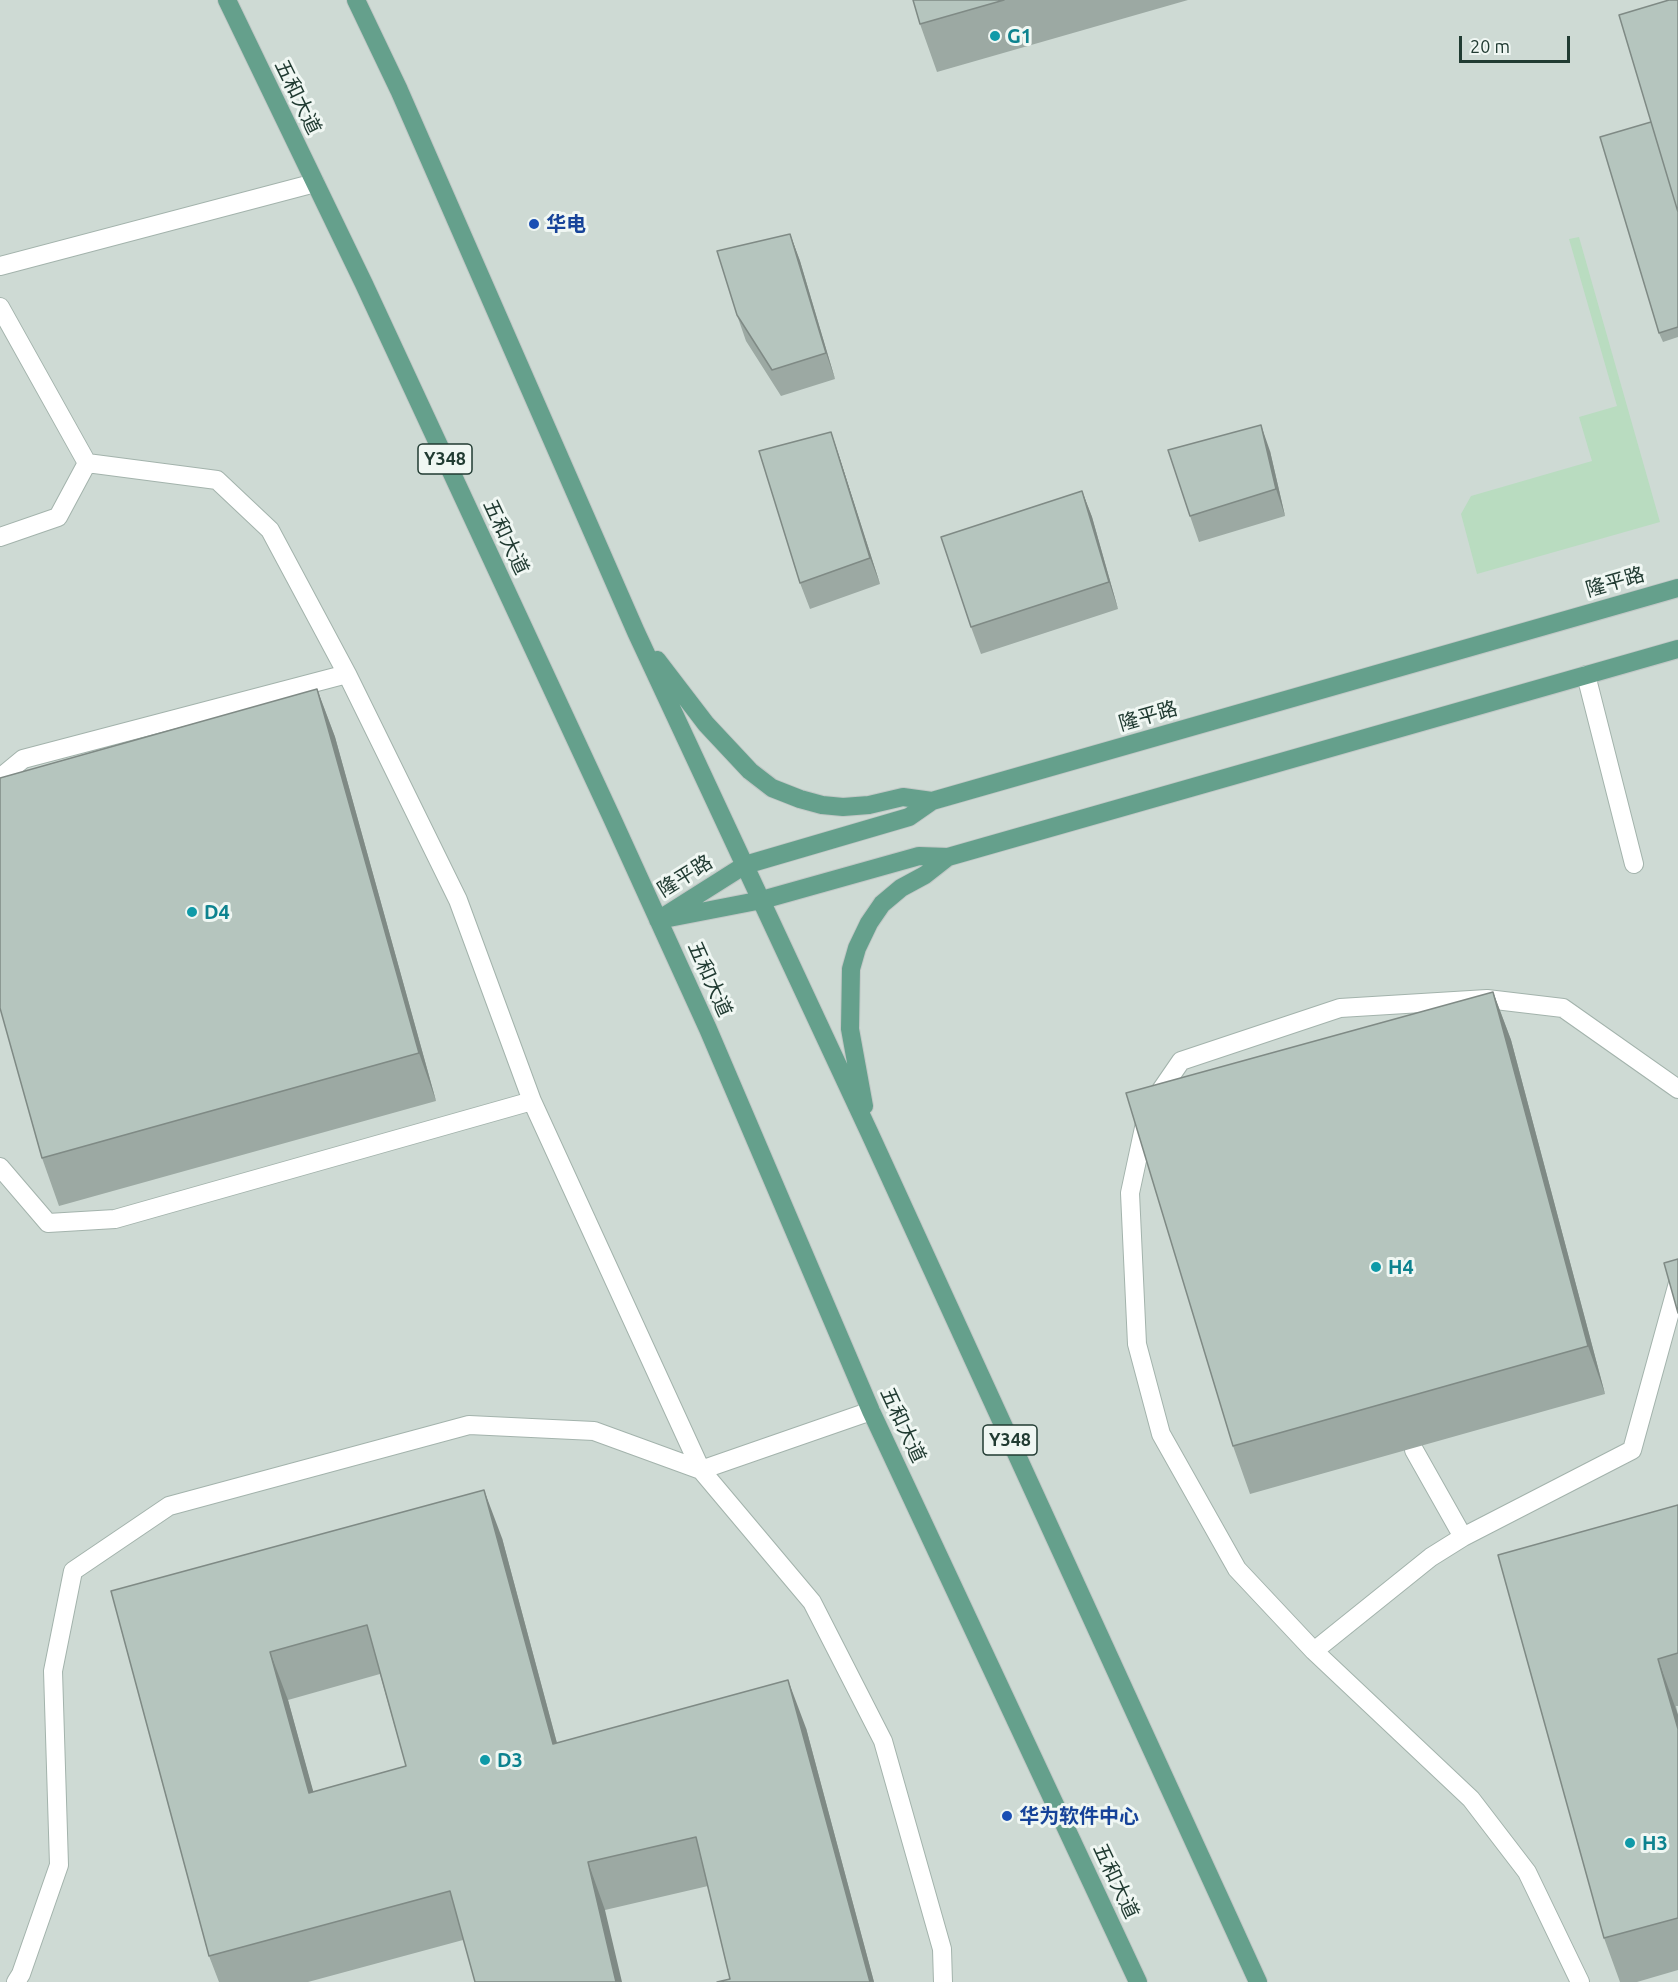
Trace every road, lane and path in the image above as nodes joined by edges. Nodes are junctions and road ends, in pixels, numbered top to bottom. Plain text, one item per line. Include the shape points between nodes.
1 (227, 0) edge
2 (356, 0) edge
3 (315, 183) junction
4 (0, 266) edge
5 (0, 307) edge
6 (87, 463) junction
7 (0, 537) edge
8 (1678, 588) edge
9 (636, 632) junction
10 (1678, 649) edge
11 (347, 674) junction
12 (1586, 675) junction
13 (0, 778) edge
14 (932, 801) junction
15 (948, 857) junction
16 (1634, 864) dead end
17 (745, 865) junction
18 (762, 900) junction
19 (658, 920) junction
20 (1678, 1089) edge
21 (532, 1101) junction
22 (870, 1134) junction
23 (0, 1167) edge
24 (1678, 1283) edge
25 (871, 1411) junction
26 (1414, 1450) dead end
27 (701, 1470) junction
28 (1463, 1537) junction
29 (1314, 1651) junction
30 (16, 1982) edge
31 (943, 1982) edge
32 (1138, 1982) edge
33 (1258, 1982) edge
34 (1580, 1982) edge

1 - 3 main road, 五和大道 / Y348
2 - 9 main road, Y348
3 - 4 lane
3 - 19 main road, 五和大道 / Y348
5 - 6 lane
6 - 7 lane via 58,517
6 - 11 lane via 217,480 270,530
8 - 14 main road, 隆平路
9 - 14 main road via 706,724 750,771 772,788 822,805 869,805 903,797
9 - 17 main road, Y348
10 - 12 main road, 隆平路
11 - 13 lane via 23,759
11 - 21 lane via 458,900
12 - 15 main road, 隆平路
12 - 16 lane
14 - 17 main road, 隆平路 via 909,817
15 - 18 main road, 隆平路 via 919,856
15 - 22 main road via 882,904 857,948 851,969 850,1029
17 - 18 main road, Y348
17 - 19 main road, 隆平路
18 - 19 main road, 隆平路
18 - 22 main road, Y348
19 - 25 main road, 五和大道 / Y348
20 - 29 lane via 1563,1008 1487,999 1340,1008 1181,1060 1148,1110 1130,1194 1137,1344 1161,1434 1237,1569
21 - 23 lane via 115,1219 48,1223
21 - 27 lane
22 - 33 main road, Y348
24 - 28 lane via 1632,1450
25 - 27 lane
25 - 32 main road, 五和大道 / Y348
26 - 28 lane
27 - 30 lane via 594,1431 469,1425 169,1506 74,1570 53,1671 59,1865
27 - 31 lane via 812,1602 883,1740 942,1949
28 - 29 lane via 1431,1557
29 - 34 lane via 1471,1799 1527,1872

